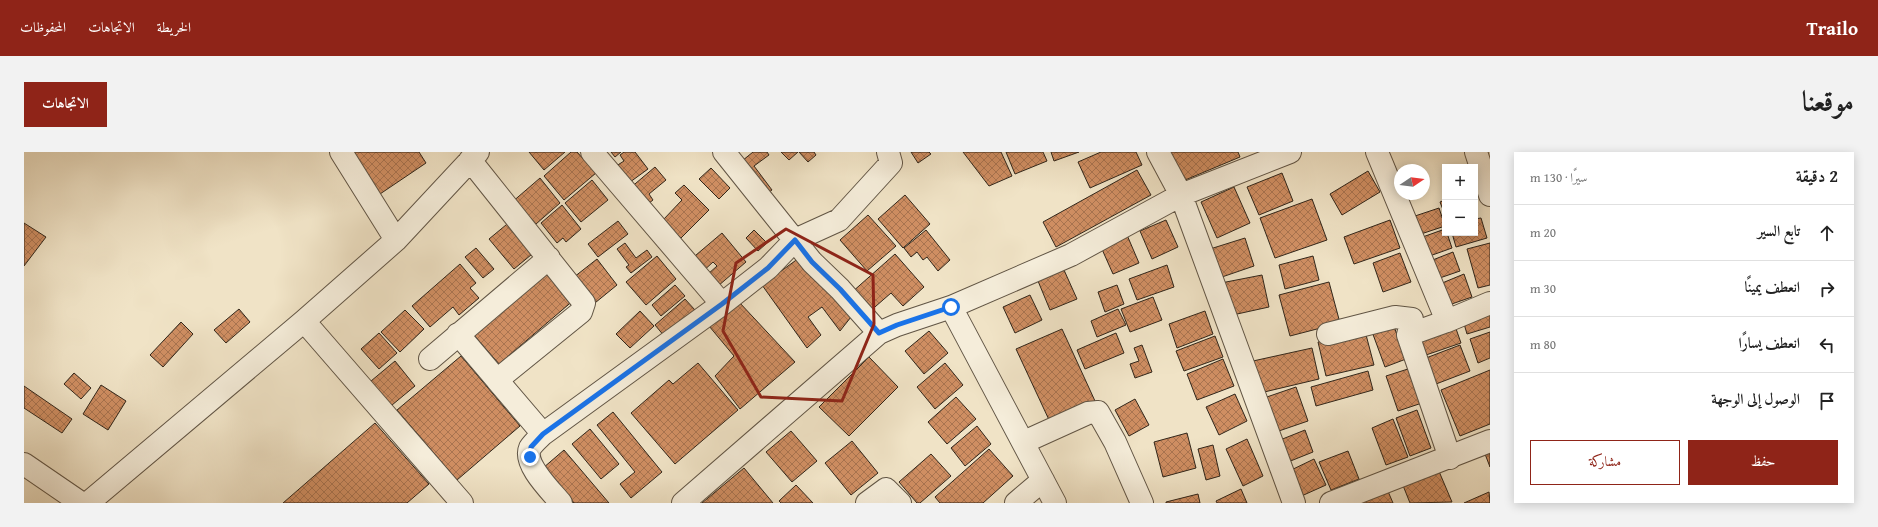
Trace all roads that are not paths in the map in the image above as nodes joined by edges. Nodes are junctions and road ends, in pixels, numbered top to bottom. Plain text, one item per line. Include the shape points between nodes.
1 (341, 152) edge
2 (592, 152) edge
3 (724, 152) edge
4 (888, 152) edge
5 (1158, 152) edge
6 (1290, 152) edge
7 (1377, 152) edge
8 (1476, 152) edge
9 (474, 156) edge
10 (1181, 195) junction
11 (1490, 195) edge
12 (396, 240) junction
13 (795, 240) junction
14 (548, 258) junction
15 (1490, 303) edge
16 (722, 304) junction
17 (951, 307) junction
18 (304, 321) junction
19 (1446, 321) junction
20 (879, 333) junction
21 (458, 334) junction
22 (1328, 334) dead end
23 (1408, 335) junction
24 (430, 359) dead end
25 (496, 380) junction
26 (543, 434) junction
27 (1490, 441) edge
28 (1024, 442) junction
29 (1450, 458) junction
30 (24, 464) edge
31 (1043, 480) junction
32 (81, 503) edge
33 (88, 503) edge
34 (462, 503) edge
35 (561, 503) edge
36 (683, 503) edge
37 (867, 503) edge
38 (900, 503) edge
39 (1016, 503) edge
40 (1055, 503) edge
41 (1142, 503) edge
42 (1294, 503) edge
43 (1331, 503) edge

1 - 12 street
2 - 16 street
3 - 13 street
4 - 13 street via 891,163 839,220
5 - 10 street
6 - 10 street
7 - 19 street
8 - 11 street
9 - 12 street
9 - 14 street
10 - 17 street via 1071,255
10 - 42 street
12 - 18 street
13 - 16 street via 768,268
13 - 20 street via 812,262
14 - 21 street
14 - 25 street via 581,297 584,306 581,312
15 - 19 street
16 - 26 street
17 - 20 street
17 - 28 street
18 - 33 street
18 - 34 street
19 - 23 street
20 - 36 street
21 - 24 street
21 - 25 street
22 - 23 street via 1395,317 1412,319
23 - 29 street
25 - 26 street
26 - 35 street via 531,447 532,468
27 - 29 street
28 - 31 street
28 - 41 street via 1088,413 1098,412 1115,442
29 - 43 street
30 - 32 street
31 - 39 street
31 - 40 street
37 - 38 street via 886,489

